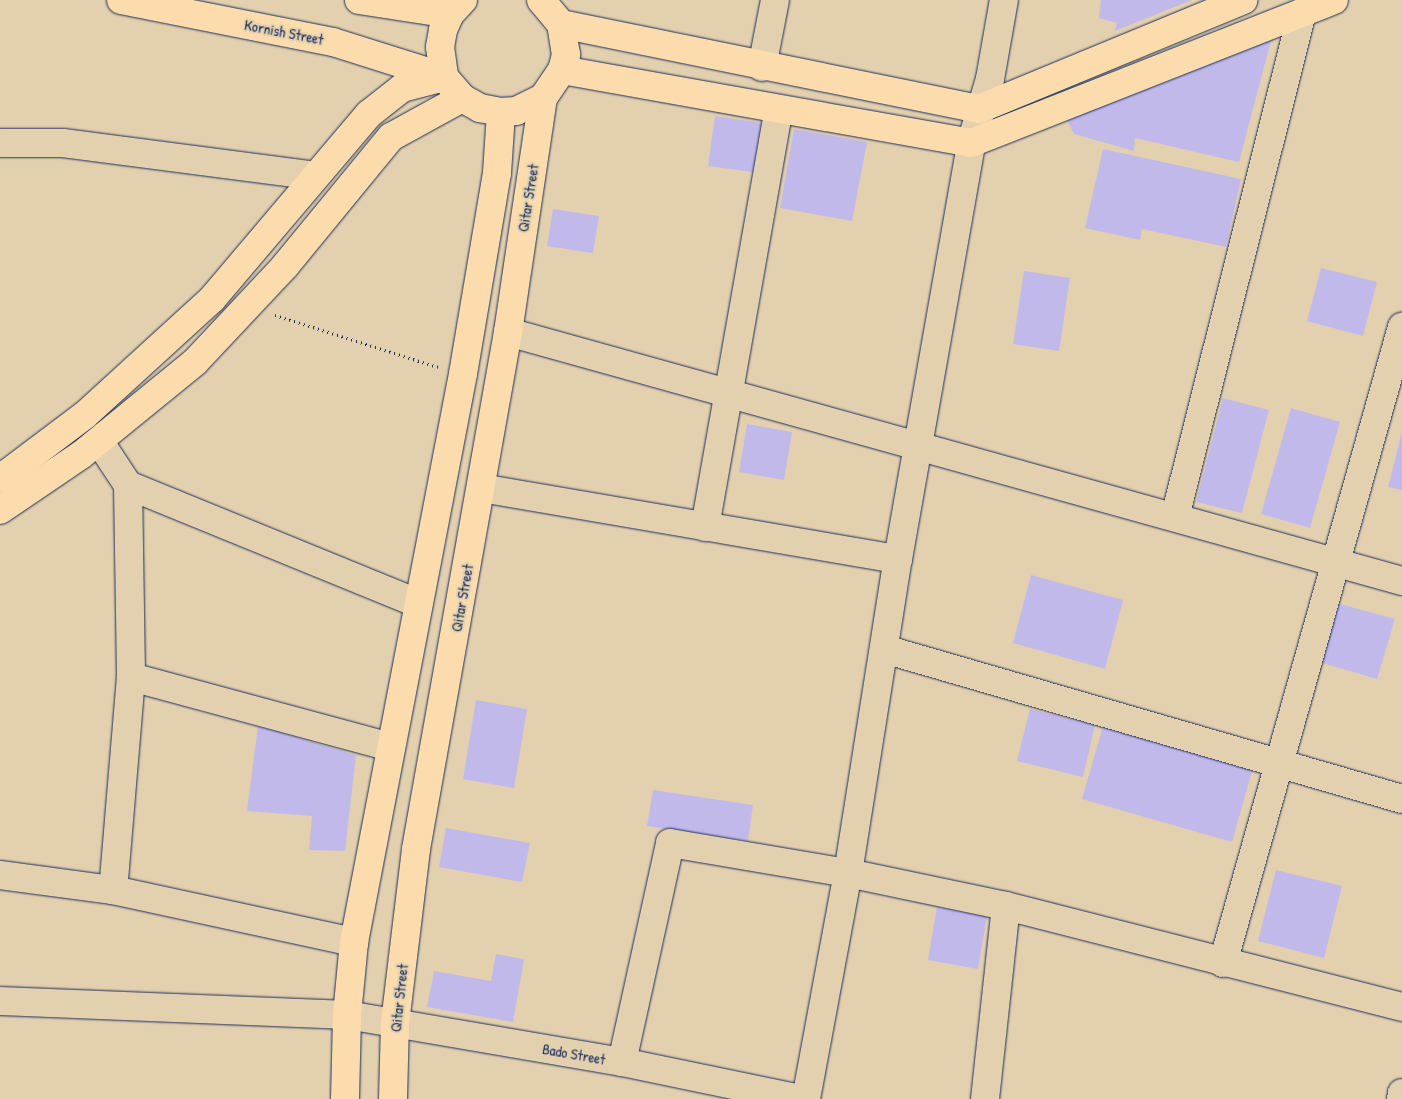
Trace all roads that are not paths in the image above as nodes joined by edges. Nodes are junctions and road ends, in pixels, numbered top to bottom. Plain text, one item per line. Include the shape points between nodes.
1 (121, 0) edge
2 (359, 0) edge
3 (542, 0) edge
4 (775, 0) edge
5 (1004, 0) edge
6 (1243, 0) edge
7 (1334, 0) edge
8 (457, 7) edge
9 (1302, 13) junction
10 (561, 24) junction
11 (762, 67) junction
12 (562, 70) junction
13 (444, 77) junction
14 (462, 98) junction
15 (543, 98) junction
16 (979, 108) junction
17 (779, 109) junction
18 (501, 112) junction
19 (971, 143) junction
20 (0, 144) edge
21 (316, 176) junction
22 (1402, 327) edge
23 (508, 332) junction
24 (727, 392) junction
25 (1393, 396) edge
26 (99, 441) junction
27 (918, 445) junction
28 (0, 479) edge
29 (128, 485) junction
30 (481, 488) junction
31 (0, 510) edge
32 (1175, 518) junction
33 (705, 527) junction
34 (898, 559) junction
35 (1336, 561) junction
36 (1402, 581) edge
37 (417, 603) junction
38 (884, 649) junction
39 (406, 663) junction
40 (450, 671) junction
41 (131, 677) junction
42 (391, 747) junction
43 (1280, 762) junction
44 (1402, 799) edge
45 (848, 873) junction
46 (0, 875) edge
47 (113, 890) junction
48 (1006, 906) junction
49 (354, 942) junction
50 (1223, 963) junction
51 (0, 1001) edge
52 (1402, 1007) edge
53 (347, 1015) junction
54 (395, 1023) junction
55 (622, 1062) junction
56 (1402, 1093) edge
57 (345, 1099) edge
58 (393, 1099) edge
59 (800, 1099) edge
60 (806, 1099) edge
61 (985, 1099) edge
62 (1401, 1099) edge

1 - 13 main road, Kornish Street via 334,42
2 - 8 main road
3 - 10 main road
4 - 11 street
5 - 16 street via 990,79
6 - 16 main road
7 - 9 main road
8 - 13 main road via 440,47
9 - 19 main road
9 - 32 street
10 - 11 main road
10 - 12 main road via 565,47
11 - 16 main road
12 - 15 main road
12 - 17 main road
13 - 14 main road
13 - 21 main road via 402,88 369,114
14 - 18 main road via 480,108
14 - 26 main road via 391,137 285,266 195,362
15 - 18 main road via 516,111
15 - 23 main road, Qitar Street
16 - 19 street
17 - 19 main road
17 - 24 street
18 - 37 main road via 497,173 463,374
19 - 27 street
20 - 21 street via 63,144
21 - 28 main road via 212,299 86,415
22 - 25 street
23 - 24 street
23 - 30 main road, Qitar Street
24 - 27 street
24 - 33 street
25 - 35 street
26 - 29 street
26 - 31 main road
27 - 32 street
27 - 34 street
29 - 37 street
29 - 41 street
30 - 33 street
30 - 40 main road, Qitar Street
32 - 35 street
33 - 34 street
34 - 38 street
35 - 36 street
35 - 43 street
37 - 39 main road
38 - 43 street
38 - 45 street
39 - 40 main road
39 - 42 main road
40 - 54 main road, Qitar Street via 416,849
41 - 42 street
41 - 47 street
42 - 49 main road
43 - 44 street
43 - 50 street
45 - 48 street
45 - 55 street via 670,842
45 - 60 street
46 - 47 street
47 - 49 street
48 - 50 street
48 - 61 street
49 - 53 main road
50 - 52 street
51 - 53 street, Bado Street
53 - 54 street, Bado Street
53 - 57 main road
54 - 55 street, Bado Street
54 - 58 main road, Qitar Street
55 - 59 street, Bado Street
56 - 62 street

